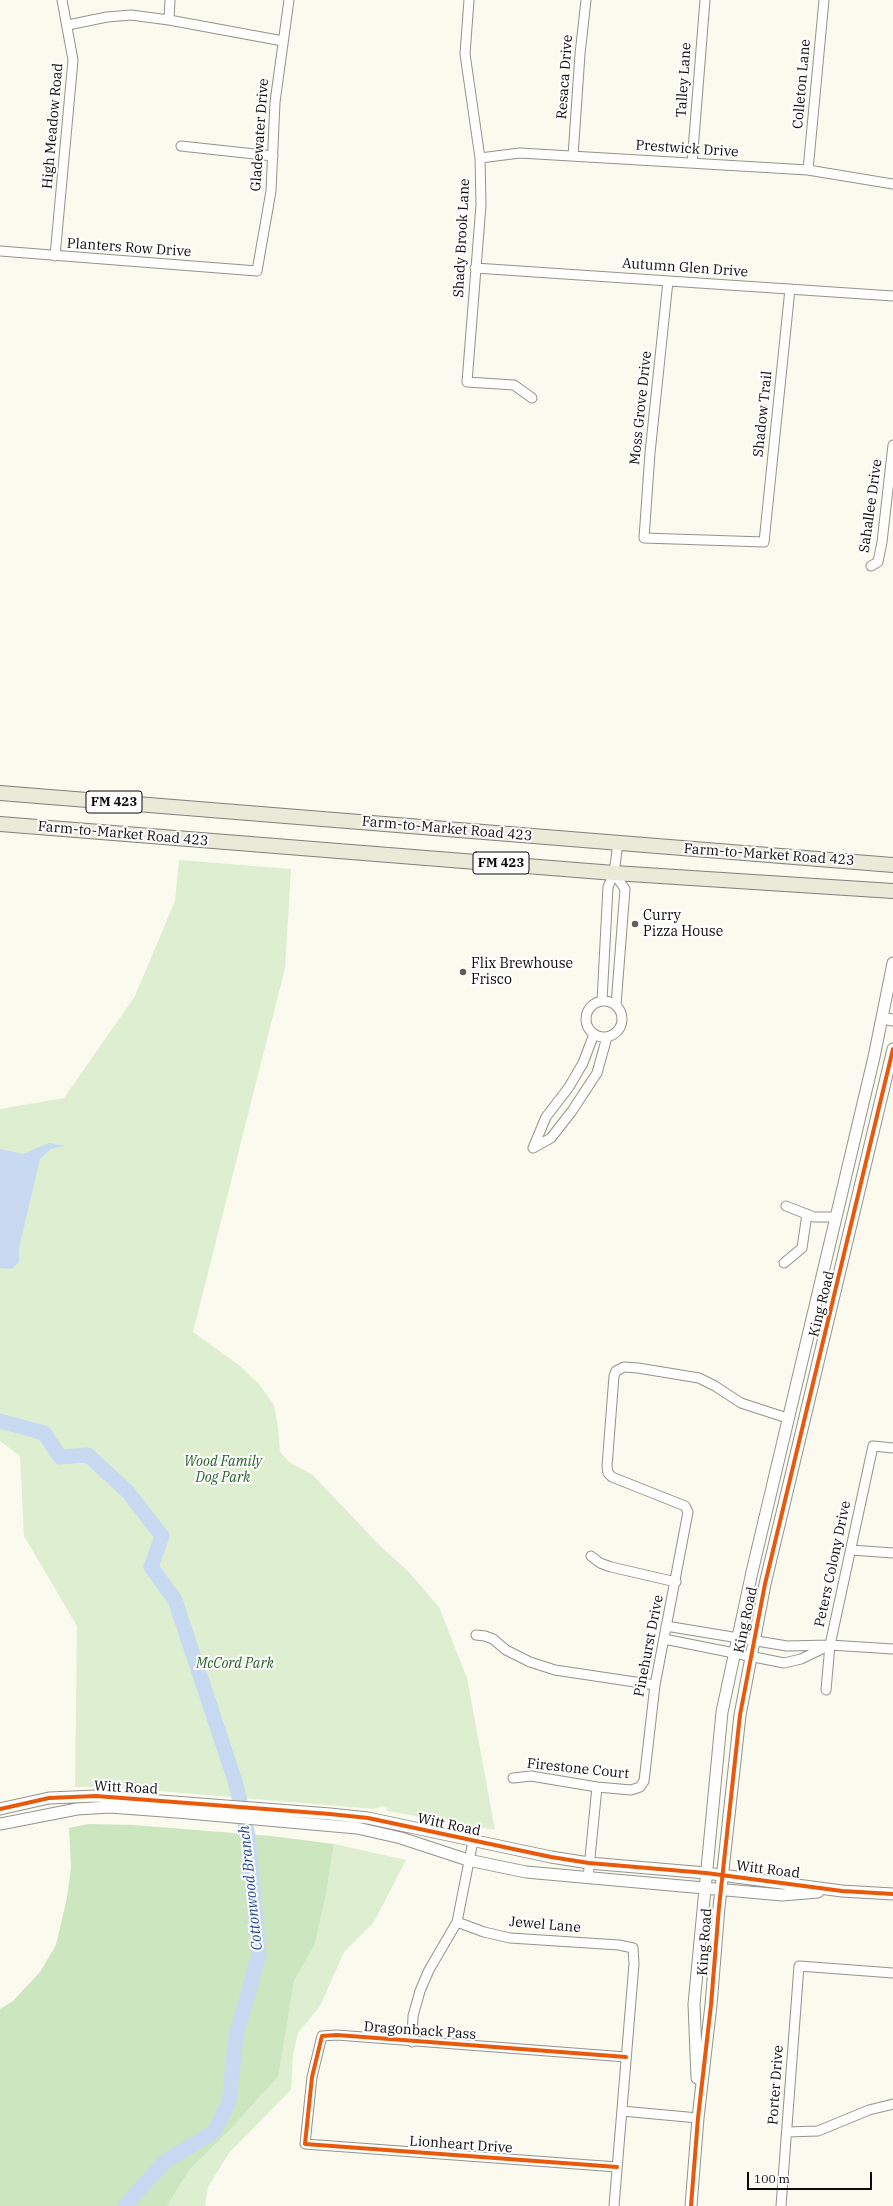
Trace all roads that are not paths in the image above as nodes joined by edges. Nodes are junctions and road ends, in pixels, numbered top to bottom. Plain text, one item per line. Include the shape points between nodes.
1 (62, 0) edge
2 (170, 0) edge
3 (289, 0) edge
4 (469, 0) edge
5 (586, 0) edge
6 (705, 0) edge
7 (824, 0) edge
8 (169, 20) junction
9 (68, 25) junction
10 (283, 41) junction
11 (181, 146) dead end
12 (273, 156) junction
13 (574, 156) junction
14 (480, 158) junction
15 (692, 163) junction
16 (808, 170) junction
17 (893, 184) edge
18 (0, 251) edge
19 (55, 256) junction
20 (475, 268) junction
21 (257, 272) joint
22 (668, 281) junction
23 (790, 289) junction
24 (893, 296) edge
25 (532, 398) dead end
26 (893, 445) edge
27 (764, 542) joint
28 (871, 566) dead end
29 (0, 793) edge
30 (0, 824) edge
31 (618, 843) junction
32 (893, 865) edge
33 (614, 873) junction
34 (893, 891) edge
35 (893, 963) edge
36 (602, 1001) junction
37 (616, 1005) junction
38 (888, 1019) edge
39 (594, 1034) junction
40 (607, 1037) junction
41 (893, 1049) edge
42 (786, 1206) dead end
43 (808, 1214) junction
44 (836, 1217) junction
45 (853, 1221) junction
46 (784, 1263) dead end
47 (787, 1418) junction
48 (804, 1422) junction
49 (893, 1448) edge
50 (851, 1550) junction
51 (893, 1553) edge
52 (591, 1556) dead end
53 (676, 1582) junction
54 (666, 1626) junction
55 (476, 1635) dead end
56 (738, 1638) junction
57 (664, 1639) junction
58 (754, 1641) junction
59 (830, 1645) junction
60 (893, 1649) edge
61 (734, 1653) junction
62 (750, 1656) junction
63 (654, 1685) junction
64 (826, 1690) dead end
65 (513, 1778) dead end
66 (597, 1787) junction
67 (640, 1787) joint
68 (178, 1807) junction
69 (0, 1809) edge
70 (0, 1824) edge
71 (368, 1824) junction
72 (473, 1841) junction
73 (468, 1860) junction
74 (589, 1863) junction
75 (706, 1873) junction
76 (722, 1875) junction
77 (588, 1878) junction
78 (705, 1888) junction
79 (720, 1890) junction
80 (842, 1891) junction
81 (893, 1894) edge
82 (457, 1922) junction
83 (893, 1973) edge
84 (412, 2042) junction
85 (626, 2057) junction
86 (893, 2104) edge
87 (622, 2111) junction
88 (698, 2118) junction
89 (787, 2132) junction
90 (305, 2144) joint
91 (617, 2167) junction
92 (614, 2206) edge
93 (691, 2206) edge
94 (781, 2206) edge

1 - 9 street, High Meadow Road
2 - 8 street
3 - 10 street, Gladewater Drive
4 - 14 street, Shady Brook Lane via 465,54
5 - 13 street, Resaca Drive
6 - 15 street, Talley Lane
7 - 16 street, Colleton Lane
8 - 9 street via 131,15
8 - 10 street
9 - 19 street, High Meadow Road via 73,60
10 - 12 street, Gladewater Drive via 275,102
11 - 12 street
12 - 21 street, Gladewater Drive via 271,191
13 - 14 street, Prestwick Drive via 520,153
13 - 15 street, Prestwick Drive
14 - 20 street, Shady Brook Lane via 481,205
15 - 16 street, Prestwick Drive
16 - 17 street, Prestwick Drive
18 - 19 street, Planters Row Drive
19 - 21 street, Planters Row Drive
20 - 22 street, Autumn Glen Drive
20 - 25 street, Shady Brook Lane via 467,382 514,385
22 - 23 street, Autumn Glen Drive
22 - 27 street, Moss Grove Drive via 644,538
23 - 24 street, Autumn Glen Drive
23 - 27 street, Shadow Trail
26 - 28 street, Sahallee Drive via 882,542 878,562
29 - 31 main road, Farm-to-Market Road 423 / FM 423
30 - 33 main road, Farm-to-Market Road 423 / FM 423
31 - 32 main road, Farm-to-Market Road 423 / FM 423
31 - 33 street
33 - 34 main road, Farm-to-Market Road 423 / FM 423
33 - 36 street via 608,887
33 - 37 street via 625,889
35 - 38 street, King Road
36 - 37 street
36 - 39 street via 596,1003 588,1012 587,1024
37 - 40 street via 622,1015 621,1026 613,1035
38 - 44 street, King Road
39 - 40 street
39 - 40 street via 583,1063 569,1087 546,1117 533,1148 551,1138 572,1111 596,1073
41 - 45 street, King Road
42 - 43 street
43 - 44 street via 814,1217
43 - 46 street via 802,1248
44 - 45 street
44 - 47 street, King Road
45 - 48 street, King Road
47 - 48 street
47 - 53 street, Pinehurst Drive via 741,1403 716,1386 698,1378 638,1368 624,1367 616,1371 613,1383 608,1472 612,1477 686,1506 688,1510
47 - 56 street, King Road
48 - 58 street, King Road
49 - 50 street, Peters Colony Drive via 873,1446
50 - 51 street
50 - 59 street, Peters Colony Drive
52 - 53 street via 611,1567
53 - 54 street, Pinehurst Drive
54 - 56 street
54 - 57 street, Pinehurst Drive
55 - 63 street via 493,1640 530,1662 555,1670
56 - 58 street
56 - 61 street, King Road
57 - 61 street
57 - 63 street, Pinehurst Drive
58 - 59 street via 787,1646
58 - 62 street, King Road
59 - 60 street
59 - 62 street via 801,1659 784,1663
59 - 64 street, Peters Colony Drive
61 - 62 street
61 - 75 street, King Road via 722,1712
62 - 76 street, King Road via 740,1715
63 - 67 street, Pinehurst Drive via 645,1775
65 - 66 street, Firestone Court via 531,1776
66 - 67 street, Firestone Court via 631,1790
66 - 74 street
68 - 69 street, Witt Road via 77,1796 49,1798
68 - 70 street, Witt Road via 77,1809
68 - 71 street, Witt Road
71 - 72 street, Witt Road
71 - 73 street, Witt Road
72 - 73 street
72 - 74 street, Witt Road
73 - 77 street, Witt Road via 526,1872
73 - 82 street
74 - 75 street, Witt Road
74 - 77 street
75 - 76 street, Witt Road
75 - 78 street, King Road
76 - 79 street, King Road
76 - 80 street, Witt Road
77 - 78 street, Witt Road
78 - 79 street, Witt Road
78 - 88 street, King Road via 694,2004
79 - 80 street, Witt Road via 782,1895
79 - 88 street, King Road via 711,2005
80 - 81 street, Witt Road
82 - 84 street via 420,1991 413,2016
82 - 85 street, Jewel Lane via 510,1938 633,1948 634,1964
83 - 89 street, Porter Drive via 799,1966
84 - 85 street, Dragonback Pass
84 - 90 street, Dragonback Pass via 322,2036 312,2077
85 - 87 street
86 - 89 street via 869,2110 818,2131
87 - 88 street
87 - 91 street
88 - 93 street, King Road
89 - 94 street, Porter Drive
90 - 91 street, Lionheart Drive
91 - 92 street

